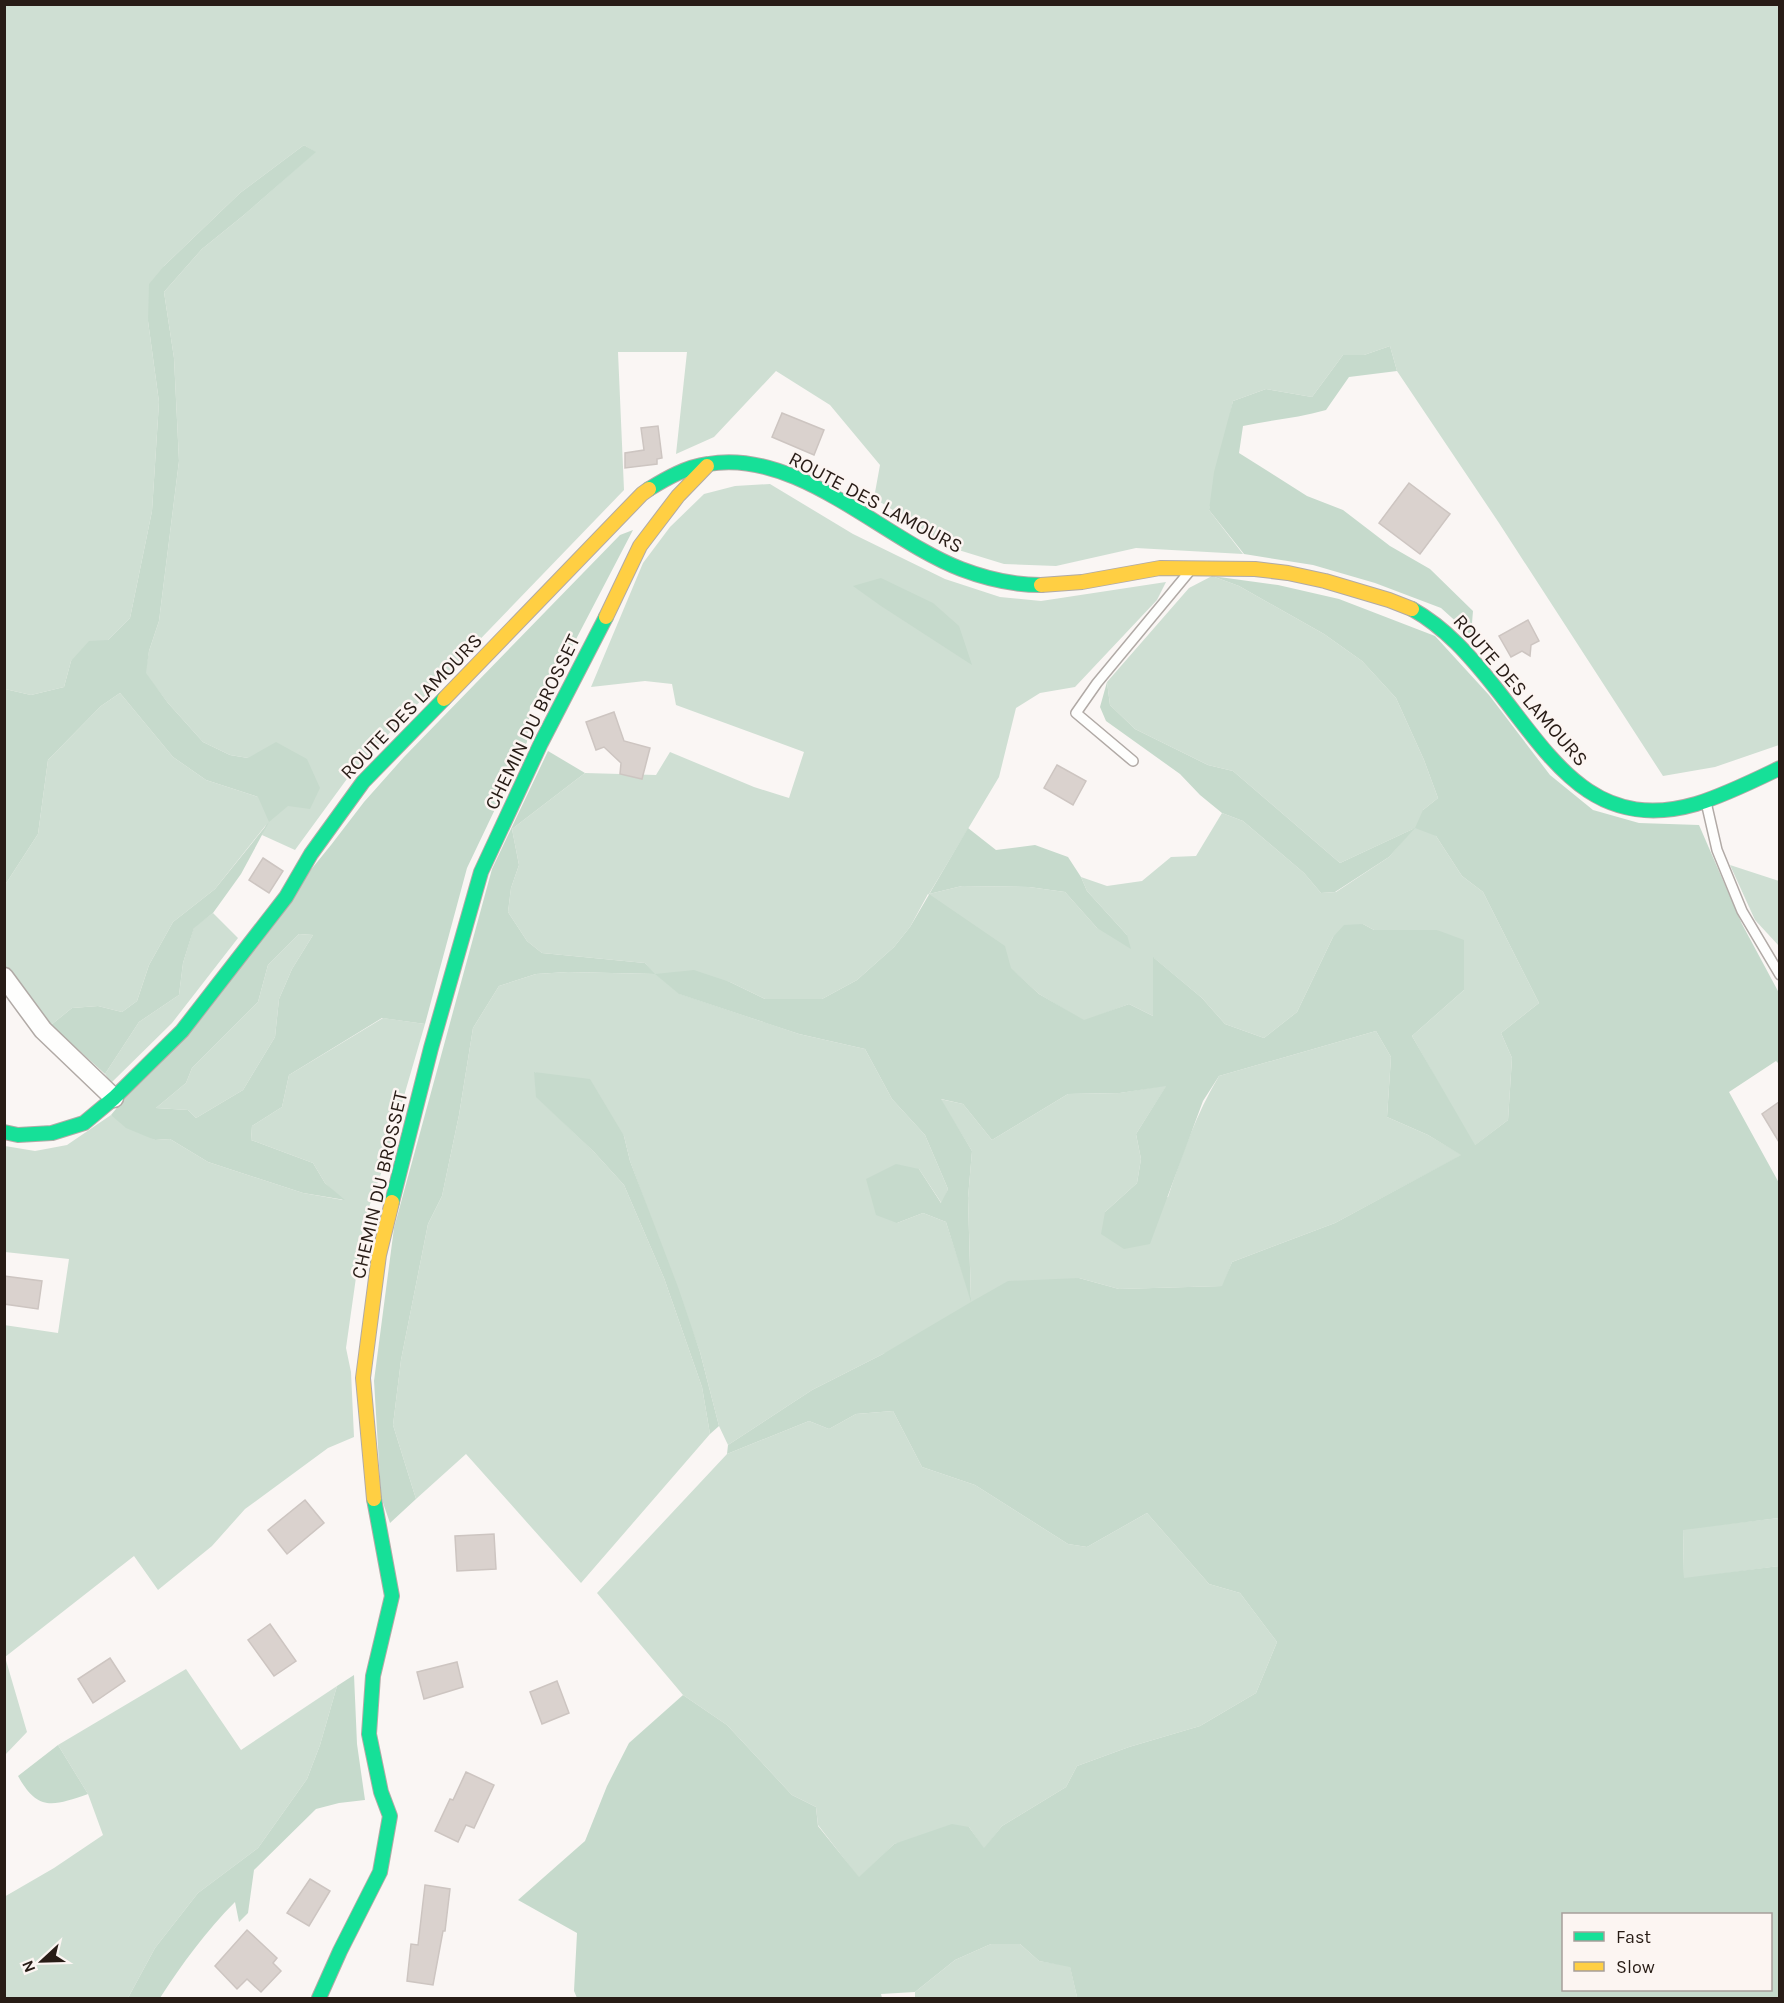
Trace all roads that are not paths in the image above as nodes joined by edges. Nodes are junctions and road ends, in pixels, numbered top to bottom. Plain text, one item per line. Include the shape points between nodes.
1 (709, 463) junction
2 (1193, 568) junction
3 (1133, 761) dead end
4 (1779, 768) edge
5 (1706, 801) junction
6 (1779, 975) edge
7 (4, 978) edge
8 (114, 1098) junction
9 (4, 1132) edge
10 (319, 1998) edge

1 - 2 street, ROUTE DES LAMOURS via 741,461 798,477 938,560 998,581 1048,586 1161,568
1 - 8 street, ROUTE DES LAMOURS via 673,475 642,494 363,782 311,854 286,897 182,1031
1 - 10 street, CHEMIN DU BROSSET via 640,546 541,743 481,872 431,1048 379,1255 363,1378 373,1495 392,1596 373,1676 369,1734 390,1816 380,1872
2 - 3 lane via 1076,713
2 - 5 street, ROUTE DES LAMOURS via 1286,572 1401,604 1437,624 1474,662 1553,762 1577,784 1610,802 1640,810 1673,810
4 - 5 street, ROUTE DES LAMOURS
5 - 6 lane via 1716,850 1738,901
7 - 8 street via 43,1030
8 - 9 street, ROUTE DES LAMOURS via 84,1123 62,1130 18,1135

